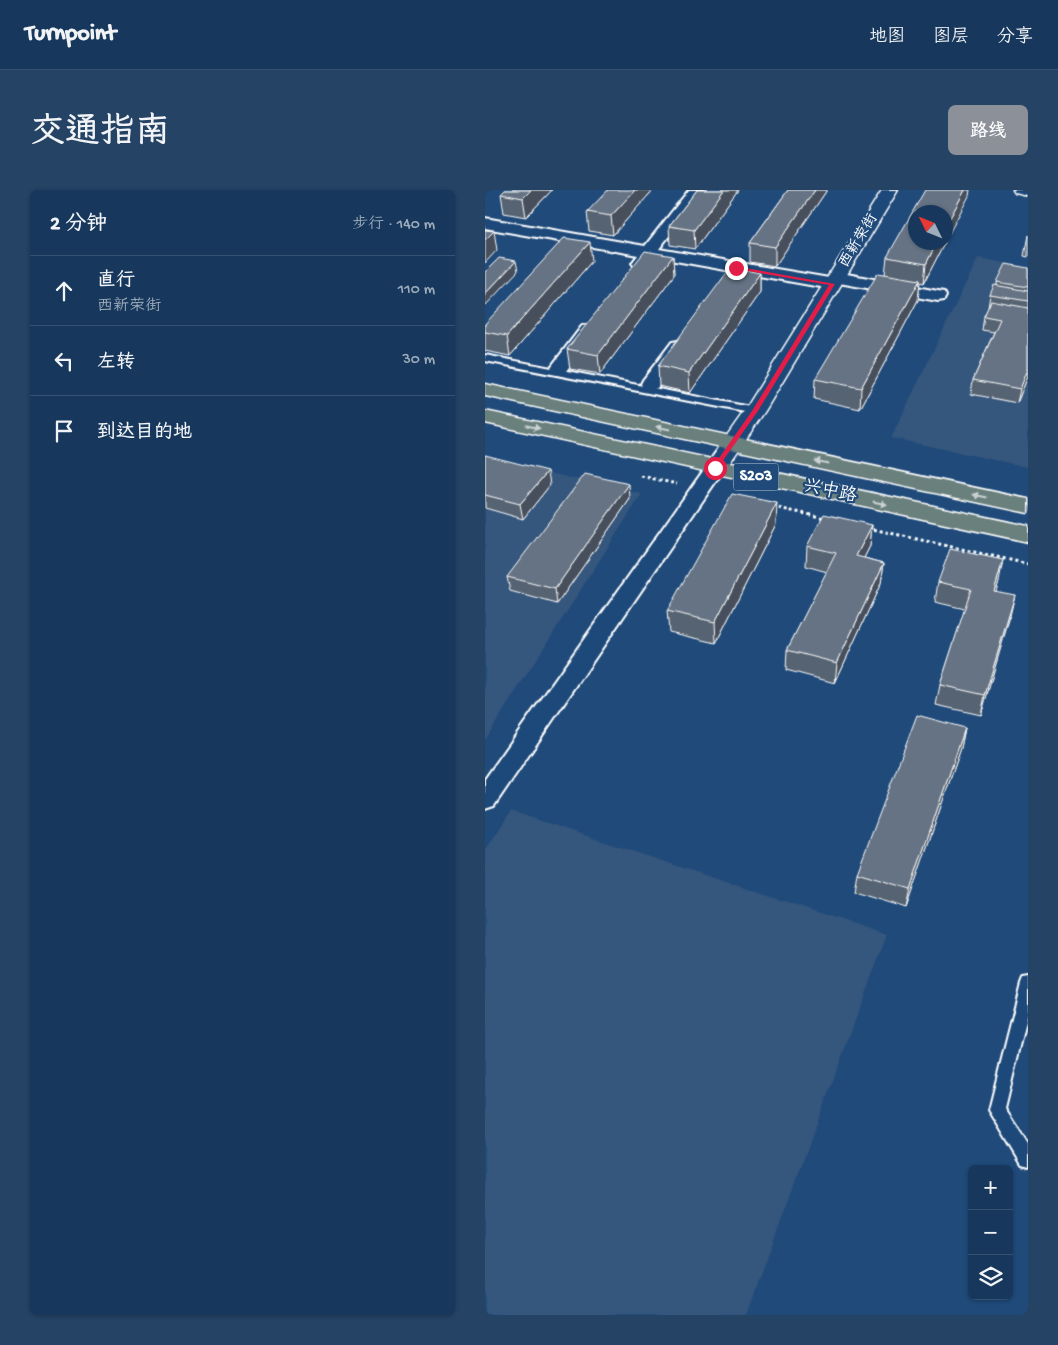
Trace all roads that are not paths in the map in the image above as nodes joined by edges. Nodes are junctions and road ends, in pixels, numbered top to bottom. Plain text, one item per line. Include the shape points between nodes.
1 (697, 190) edge
2 (889, 190) edge
3 (1021, 190) edge
4 (1028, 191) edge
5 (498, 210) dead end
6 (485, 223) edge
7 (586, 225) edge
8 (573, 239) junction
9 (649, 252) junction
10 (748, 252) dead end
11 (560, 253) edge
12 (736, 268) junction
13 (631, 275) edge
14 (834, 281) junction
15 (725, 283) edge
16 (938, 296) dead end
17 (595, 321) edge
18 (690, 330) edge
19 (485, 358) edge
20 (560, 367) dead end
21 (650, 384) dead end
22 (485, 390) edge
23 (755, 411) junction
24 (485, 417) edge
25 (732, 443) junction
26 (715, 468) junction
27 (1028, 506) edge
28 (1028, 534) edge
29 (485, 799) edge
30 (1028, 983) edge
31 (1028, 1158) edge

1 - 9 street
2 - 14 street, 西新荣街
3 - 4 street
5 - 6 street
6 - 8 street
7 - 8 street
8 - 9 street
8 - 11 street
9 - 12 street
9 - 13 street
10 - 12 street
12 - 14 street
12 - 15 street
14 - 16 street
14 - 23 street, 西新荣街
17 - 20 street
18 - 21 street
19 - 23 lane
25 -> 22 highway, 兴中路 / S203
23 - 25 street, 西新荣街
24 -> 26 highway, 兴中路 / S203
25 - 26 street, 西新荣街
27 -> 25 highway, 兴中路 / S203
26 -> 28 highway, 兴中路 / S203
26 - 29 street
30 - 31 lane via 997,1110

